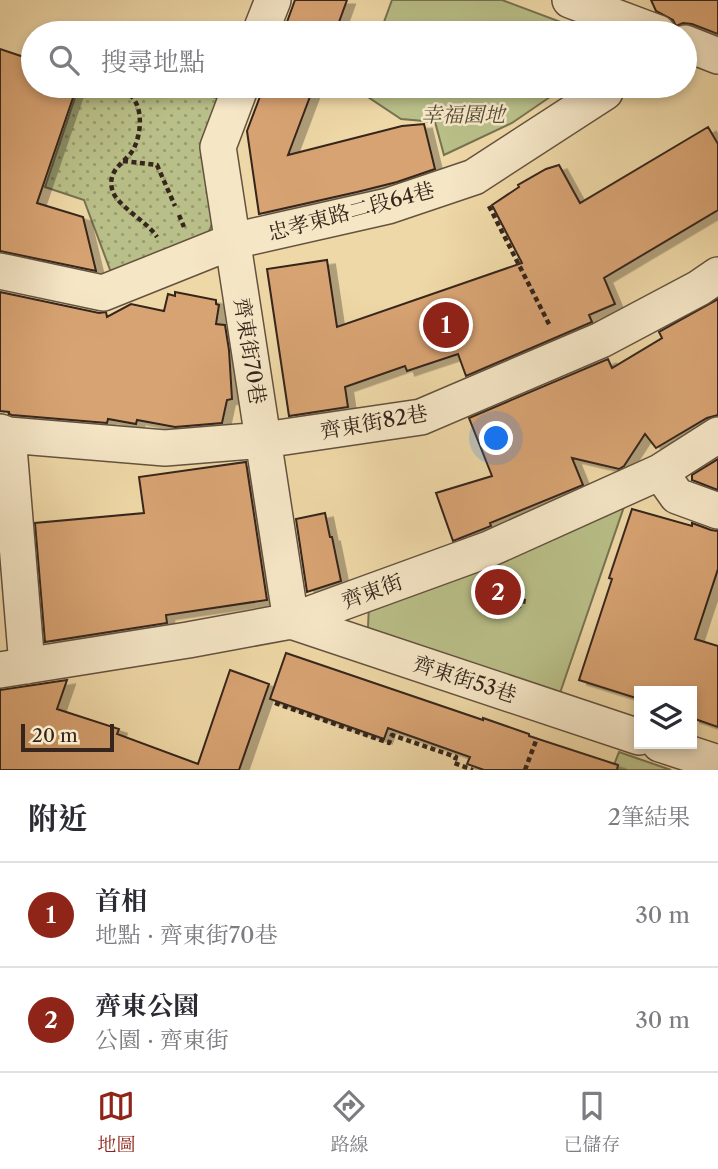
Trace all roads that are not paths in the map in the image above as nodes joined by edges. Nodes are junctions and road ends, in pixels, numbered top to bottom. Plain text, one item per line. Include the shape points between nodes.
1 (272, 0) edge
2 (570, 0) edge
3 (264, 21) edge
4 (636, 21) edge
5 (697, 48) edge
6 (718, 56) edge
7 (236, 98) edge
8 (596, 98) edge
9 (233, 241) junction
10 (0, 271) edge
11 (718, 275) edge
12 (4, 434) edge
13 (718, 435) edge
14 (264, 440) junction
15 (660, 472) junction
16 (718, 512) edge
17 (291, 621) junction
18 (14, 668) edge
19 (634, 735) edge
20 (675, 749) edge
21 (718, 763) edge

1 - 3 street
2 - 4 street
5 - 6 street
7 - 9 street, 齊東街70巷 via 218,147
8 - 9 street, 忠孝東路二段64巷 via 474,177 388,206
9 - 10 street, 忠孝東路二段64巷 via 103,293
9 - 14 street, 齊東街70巷
11 - 14 street, 齊東街82巷 via 601,340 421,417
12 - 14 street, 齊東街82巷 via 165,448
12 - 18 street
13 - 15 street, 齊東街
14 - 17 street, 齊東街70巷
15 - 16 street via 677,496
15 - 17 street, 齊東街 via 489,549
17 - 18 street, 齊東街
17 - 19 street, 齊東街53巷
20 - 21 street

